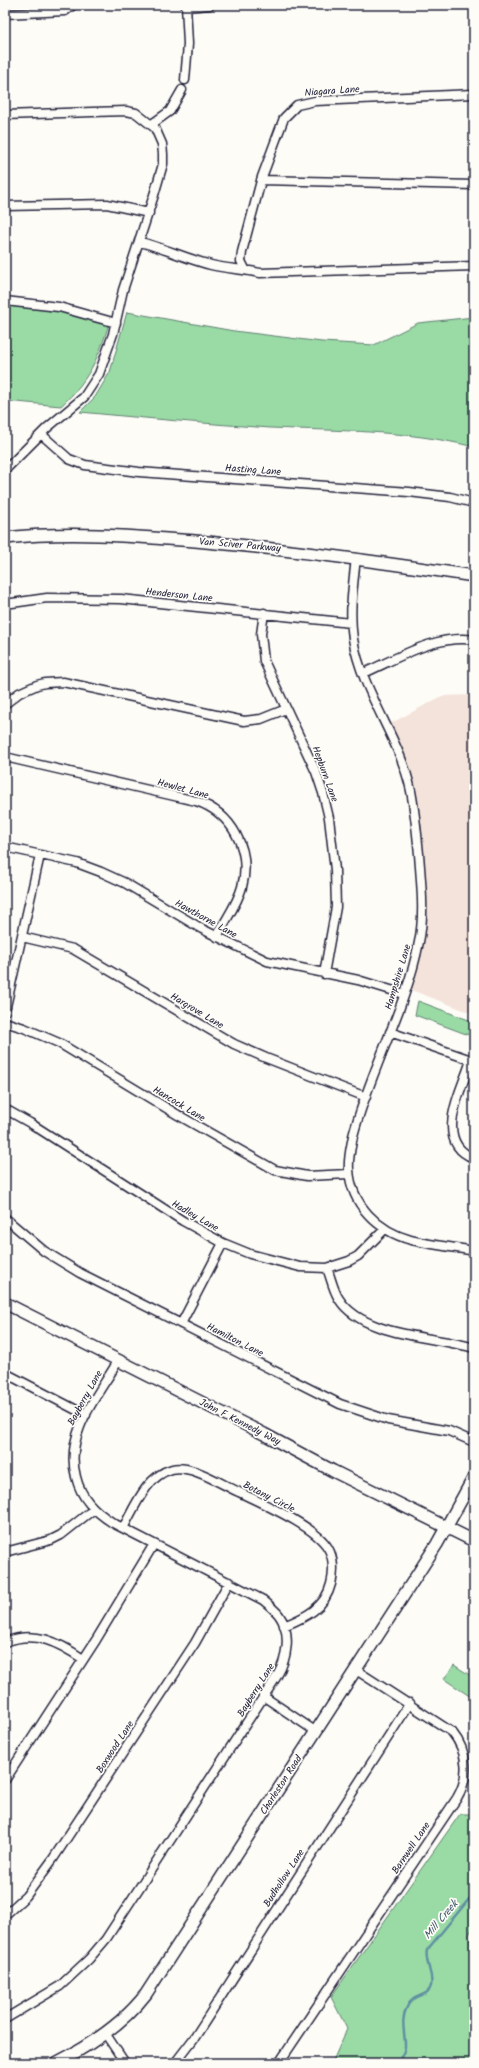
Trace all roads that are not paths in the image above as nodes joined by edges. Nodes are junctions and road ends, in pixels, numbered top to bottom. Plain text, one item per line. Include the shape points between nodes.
1 (73, 5) edge
2 (210, 5) edge
3 (186, 6) edge
4 (5, 14) edge
5 (185, 80) dead end
6 (182, 90) dead end
7 (474, 94) edge
8 (5, 115) edge
9 (152, 124) junction
10 (261, 180) junction
11 (474, 185) edge
12 (5, 206) edge
13 (149, 213) junction
14 (140, 242) junction
15 (474, 266) edge
16 (245, 269) junction
17 (5, 301) edge
18 (116, 323) junction
19 (41, 434) junction
20 (5, 470) edge
21 (474, 503) edge
22 (5, 538) edge
23 (356, 558) junction
24 (474, 576) edge
25 (5, 604) edge
26 (264, 613) junction
27 (351, 623) junction
28 (474, 640) edge
29 (364, 673) junction
30 (5, 704) edge
31 (286, 709) junction
32 (5, 757) edge
33 (5, 846) edge
34 (40, 855) junction
35 (22, 937) junction
36 (217, 937) junction
37 (324, 974) junction
38 (404, 994) junction
39 (5, 1011) edge
40 (5, 1022) edge
41 (390, 1032) junction
42 (473, 1060) edge
43 (366, 1097) junction
44 (5, 1109) edge
45 (474, 1158) edge
46 (350, 1174) junction
47 (5, 1218) edge
48 (385, 1229) junction
49 (223, 1243) junction
50 (474, 1251) edge
51 (327, 1268) junction
52 (5, 1303) edge
53 (181, 1324) junction
54 (474, 1348) edge
55 (118, 1361) junction
56 (5, 1373) edge
57 (86, 1415) junction
58 (474, 1442) edge
59 (474, 1477) edge
60 (94, 1509) junction
61 (123, 1528) junction
62 (447, 1528) junction
63 (474, 1541) edge
64 (154, 1544) junction
65 (5, 1552) edge
66 (229, 1582) junction
67 (284, 1626) junction
68 (5, 1642) edge
69 (83, 1659) junction
70 (356, 1670) junction
71 (263, 1696) junction
72 (410, 1703) junction
73 (315, 1731) junction
74 (5, 1780) edge
75 (5, 1915) edge
76 (5, 2019) edge
77 (105, 2033) junction
78 (56, 2063) edge
79 (125, 2063) edge
80 (175, 2063) edge
81 (279, 2063) edge

1 - 4 street via 65,11
2 - 3 street
3 - 5 street via 188,44
6 - 9 street via 170,111
7 - 10 street, Niagara Lane via 315,101 297,105 284,118
8 - 9 street via 126,111 136,113
9 - 13 street via 159,135 164,154 161,174
10 - 11 street
10 - 16 street, Niagara Lane via 242,252 241,261
12 - 13 street via 107,204
13 - 14 street
14 - 16 street via 211,265
14 - 18 street via 123,290
15 - 16 street via 260,272
17 - 18 street via 59,307
18 - 19 street via 103,364 91,388
19 - 20 street
19 - 21 street, Hasting Lane via 69,459 90,466 409,492
22 - 23 street, Van Sciver Parkway via 92,533 230,544
23 - 24 street, Van Sciver Parkway
23 - 27 street, Hampshire Lane
25 - 26 street, Henderson Lane via 47,598 121,599
26 - 27 street, Henderson Lane
26 - 31 street, Hepburn Lane via 261,634 263,656 267,671
27 - 29 street, Hampshire Lane via 356,651
28 - 29 street via 456,639 434,643
29 - 38 street, Hampshire Lane via 403,762 416,816 422,894 421,928 413,968
30 - 31 street via 28,689 54,682 84,686 244,721
31 - 37 street, Hepburn Lane via 320,782 330,824 336,907
32 - 36 street, Hewlet Lane via 196,801 222,815 239,840 244,879 238,897
33 - 34 street, Hawthorne Lane
34 - 35 street
34 - 36 street, Hawthorne Lane via 77,863 113,877
35 - 39 street
35 - 43 street, Hargrove Lane via 64,946 78,952 239,1046
36 - 37 street, Hawthorne Lane via 268,961
37 - 38 street, Hawthorne Lane via 358,980
38 - 41 street, Hampshire Lane
40 - 46 street, Hancock Lane via 59,1043 178,1116 270,1168 297,1176
41 - 42 street
41 - 43 street, Hampshire Lane
42 - 45 street via 454,1110 452,1128 457,1146
43 - 46 street, Hampshire Lane via 353,1136 349,1158
44 - 49 street, Hadley Lane via 162,1208
46 - 48 street, Hampshire Lane via 358,1201 372,1219
47 - 53 street, Hamilton Lane via 61,1262
48 - 50 street, Hampshire Lane via 411,1240
48 - 51 street, Hadley Lane via 358,1256
49 - 51 street, Hadley Lane via 290,1265
49 - 53 street
51 - 54 street via 338,1298 344,1306 363,1320 400,1333
52 - 55 street, John F Kennedy Way
53 - 58 street, Hamilton Lane via 352,1409 388,1420 449,1431
55 - 57 street, Bayberry Lane
55 - 62 street, John F Kennedy Way
56 - 57 street
57 - 60 street, Bayberry Lane via 74,1442 73,1464 78,1485
59 - 62 street, Charleston Road
60 - 61 street, Bayberry Lane
60 - 65 street via 51,1540
61 - 64 street, Bayberry Lane
61 - 67 street, Botany Circle via 143,1493 155,1478 172,1469 181,1468 201,1474 298,1523 315,1534 328,1549 332,1579 326,1597 314,1612
62 - 63 street, John F Kennedy Way
62 - 70 street, Charleston Road
64 - 66 street, Bayberry Lane
64 - 69 street
66 - 67 street, Bayberry Lane via 263,1600 280,1616
66 - 75 street, Boxwood Lane via 195,1643 53,1859 26,1896
67 - 71 street, Bayberry Lane via 287,1641 283,1667
68 - 69 street via 39,1637 58,1643
69 - 74 street
70 - 72 street, Barnwell Lane
70 - 73 street, Charleston Road
71 - 73 street
71 - 76 street, Bayberry Lane via 106,1939 60,1986
72 - 80 street, Budhollow Lane via 195,2037
72 - 81 street, Barnwell Lane via 447,1727 455,1736 465,1760 463,1786
73 - 77 street, Charleston Road via 146,1994 126,2016
77 - 78 street, Charleston Road
77 - 79 street

